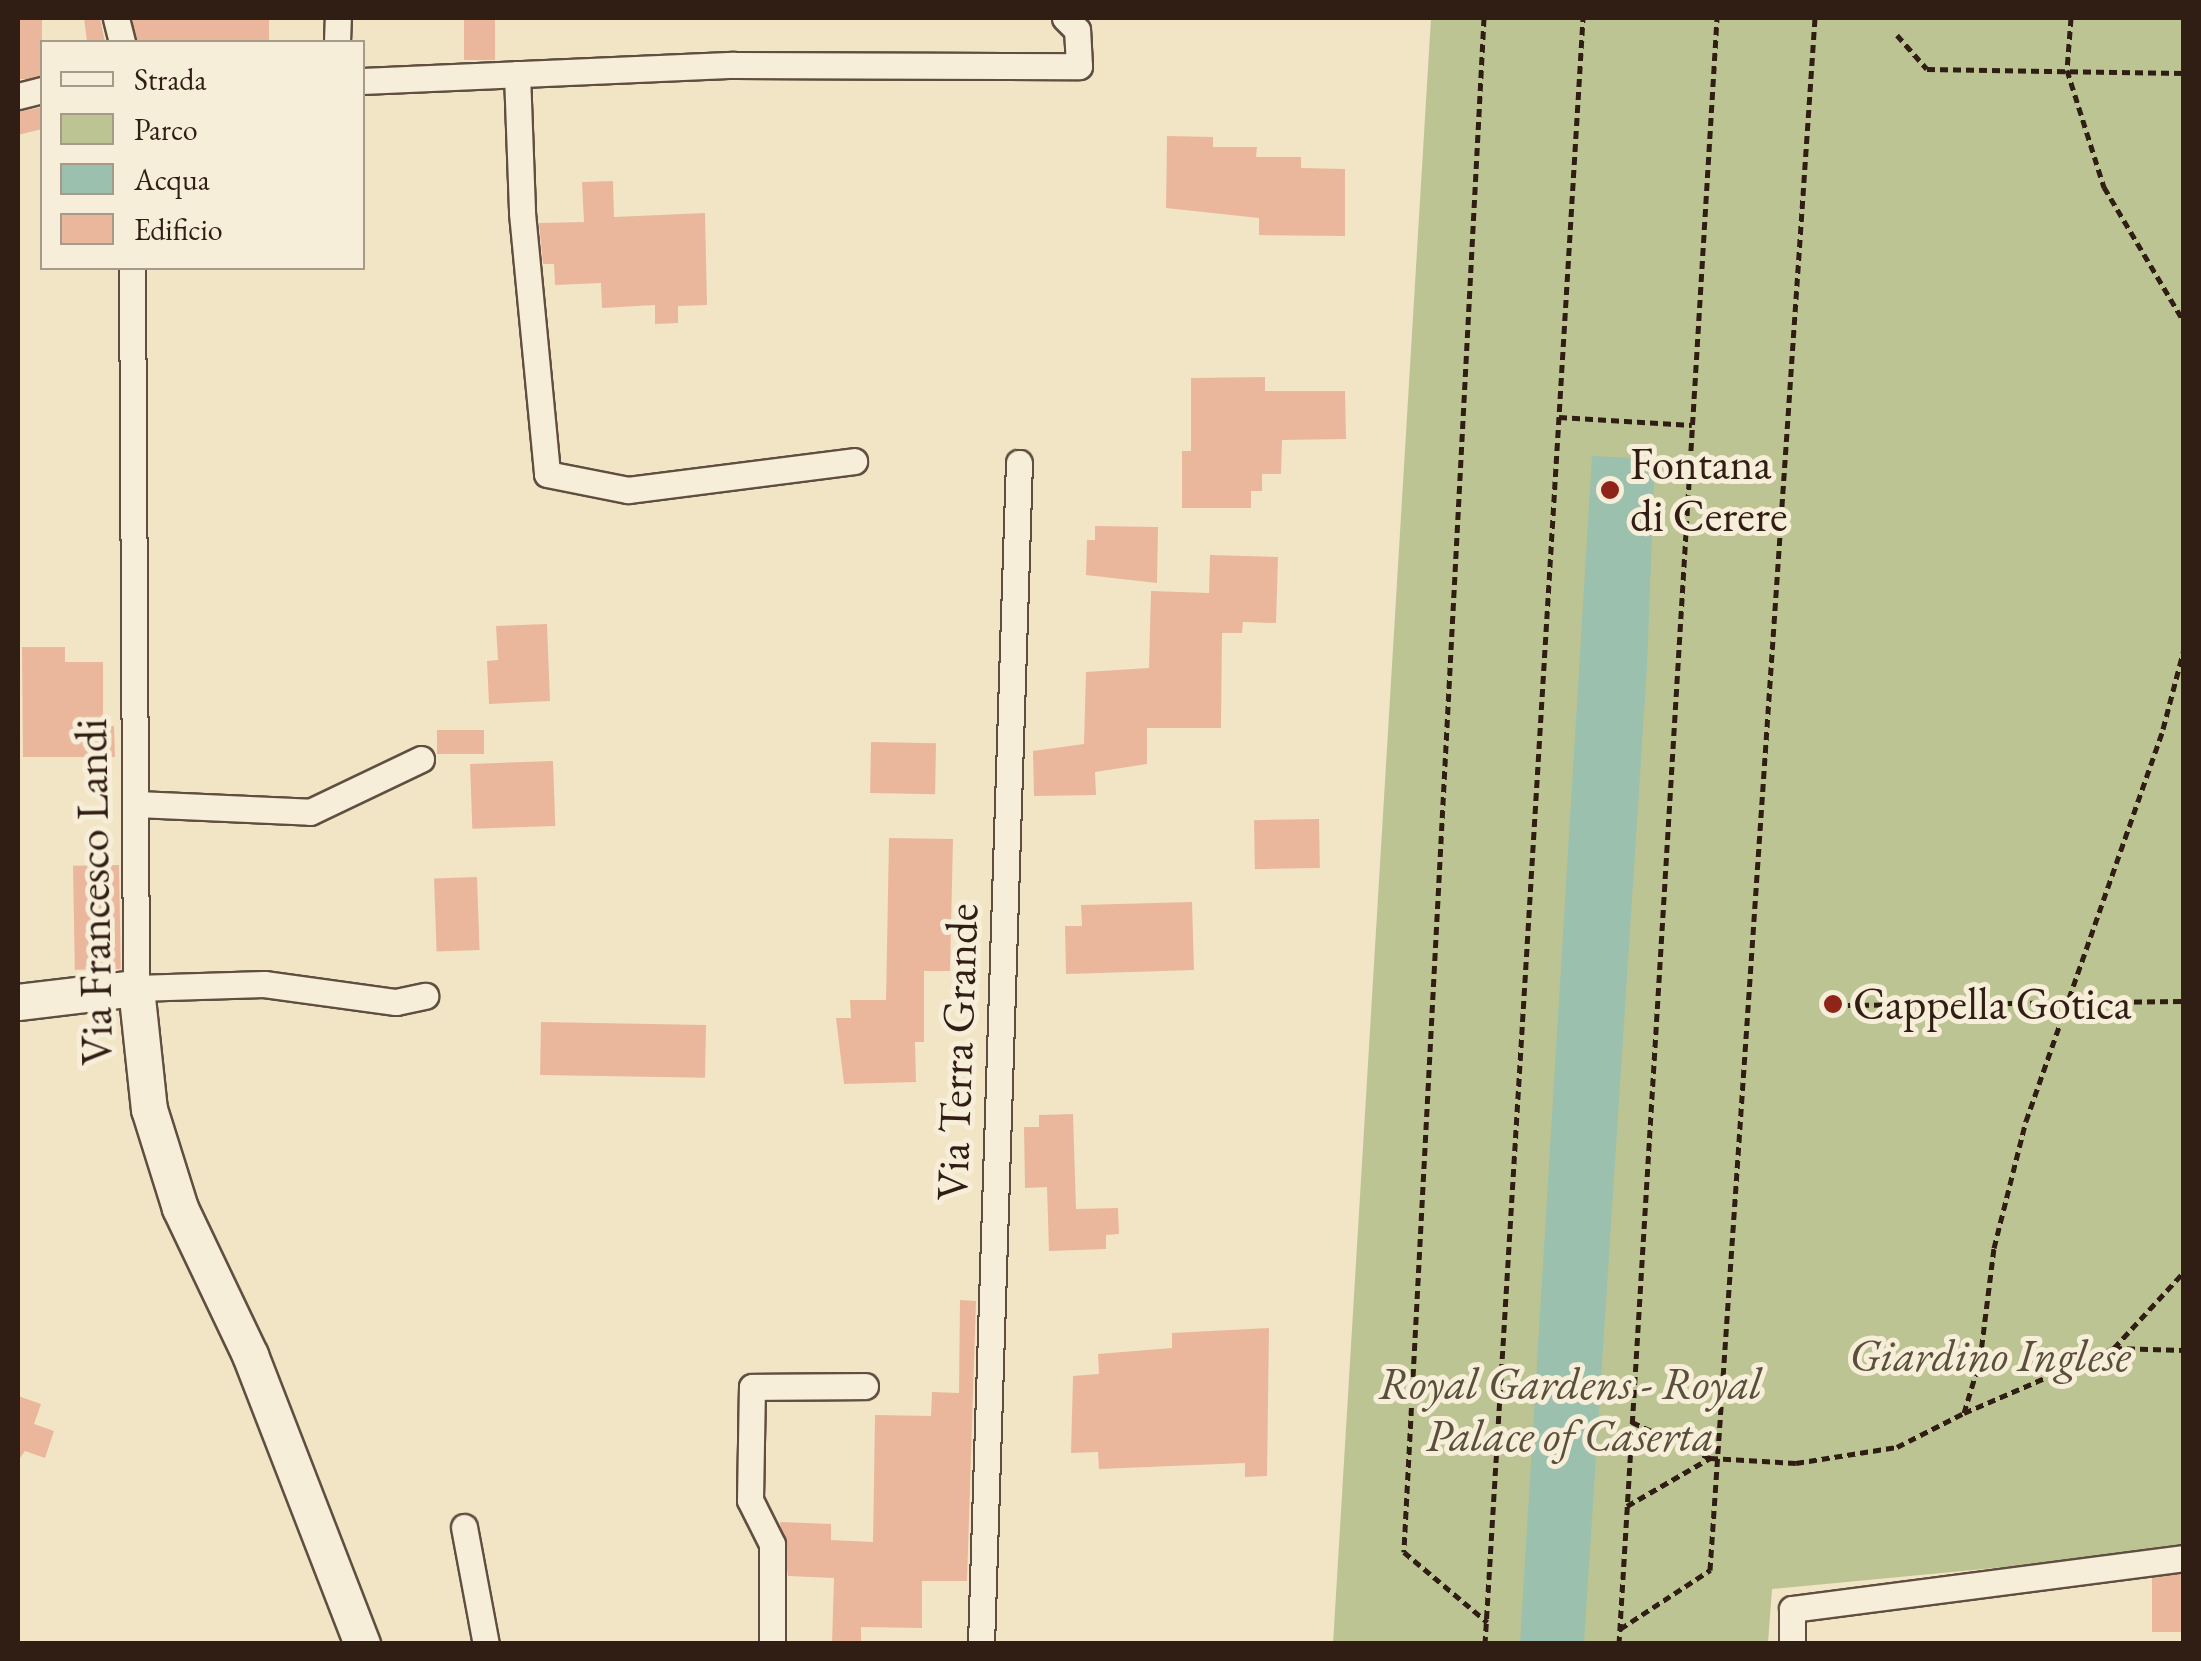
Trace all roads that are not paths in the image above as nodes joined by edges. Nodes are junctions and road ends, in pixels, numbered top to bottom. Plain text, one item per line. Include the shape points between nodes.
1 (1065, 18) edge
2 (517, 74) junction
3 (365, 81) edge
4 (132, 270) edge
5 (854, 462) dead end
6 (1019, 463) dead end
7 (421, 759) dead end
8 (137, 804) junction
9 (136, 988) junction
10 (425, 996) dead end
11 (18, 1002) edge
12 (865, 1386) dead end
13 (464, 1527) dead end
14 (2184, 1558) edge
15 (362, 1644) edge
16 (486, 1644) edge
17 (772, 1644) edge
18 (981, 1644) edge
19 (1792, 1644) edge

1 - 2 street via 1078,30 1079,66 734,65
2 - 3 street
2 - 5 street via 522,214 547,474 628,490
4 - 8 street, Via Francesco Landi
6 - 18 street, Via Terra Grande
7 - 8 street via 310,812
8 - 9 street, Via Francesco Landi
9 - 10 street via 264,984 396,1002
9 - 11 street
9 - 15 street, Via Francesco Landi via 149,1108 180,1208 250,1355
12 - 17 street via 752,1388 750,1500 772,1544
13 - 16 street
14 - 19 street via 1792,1610

